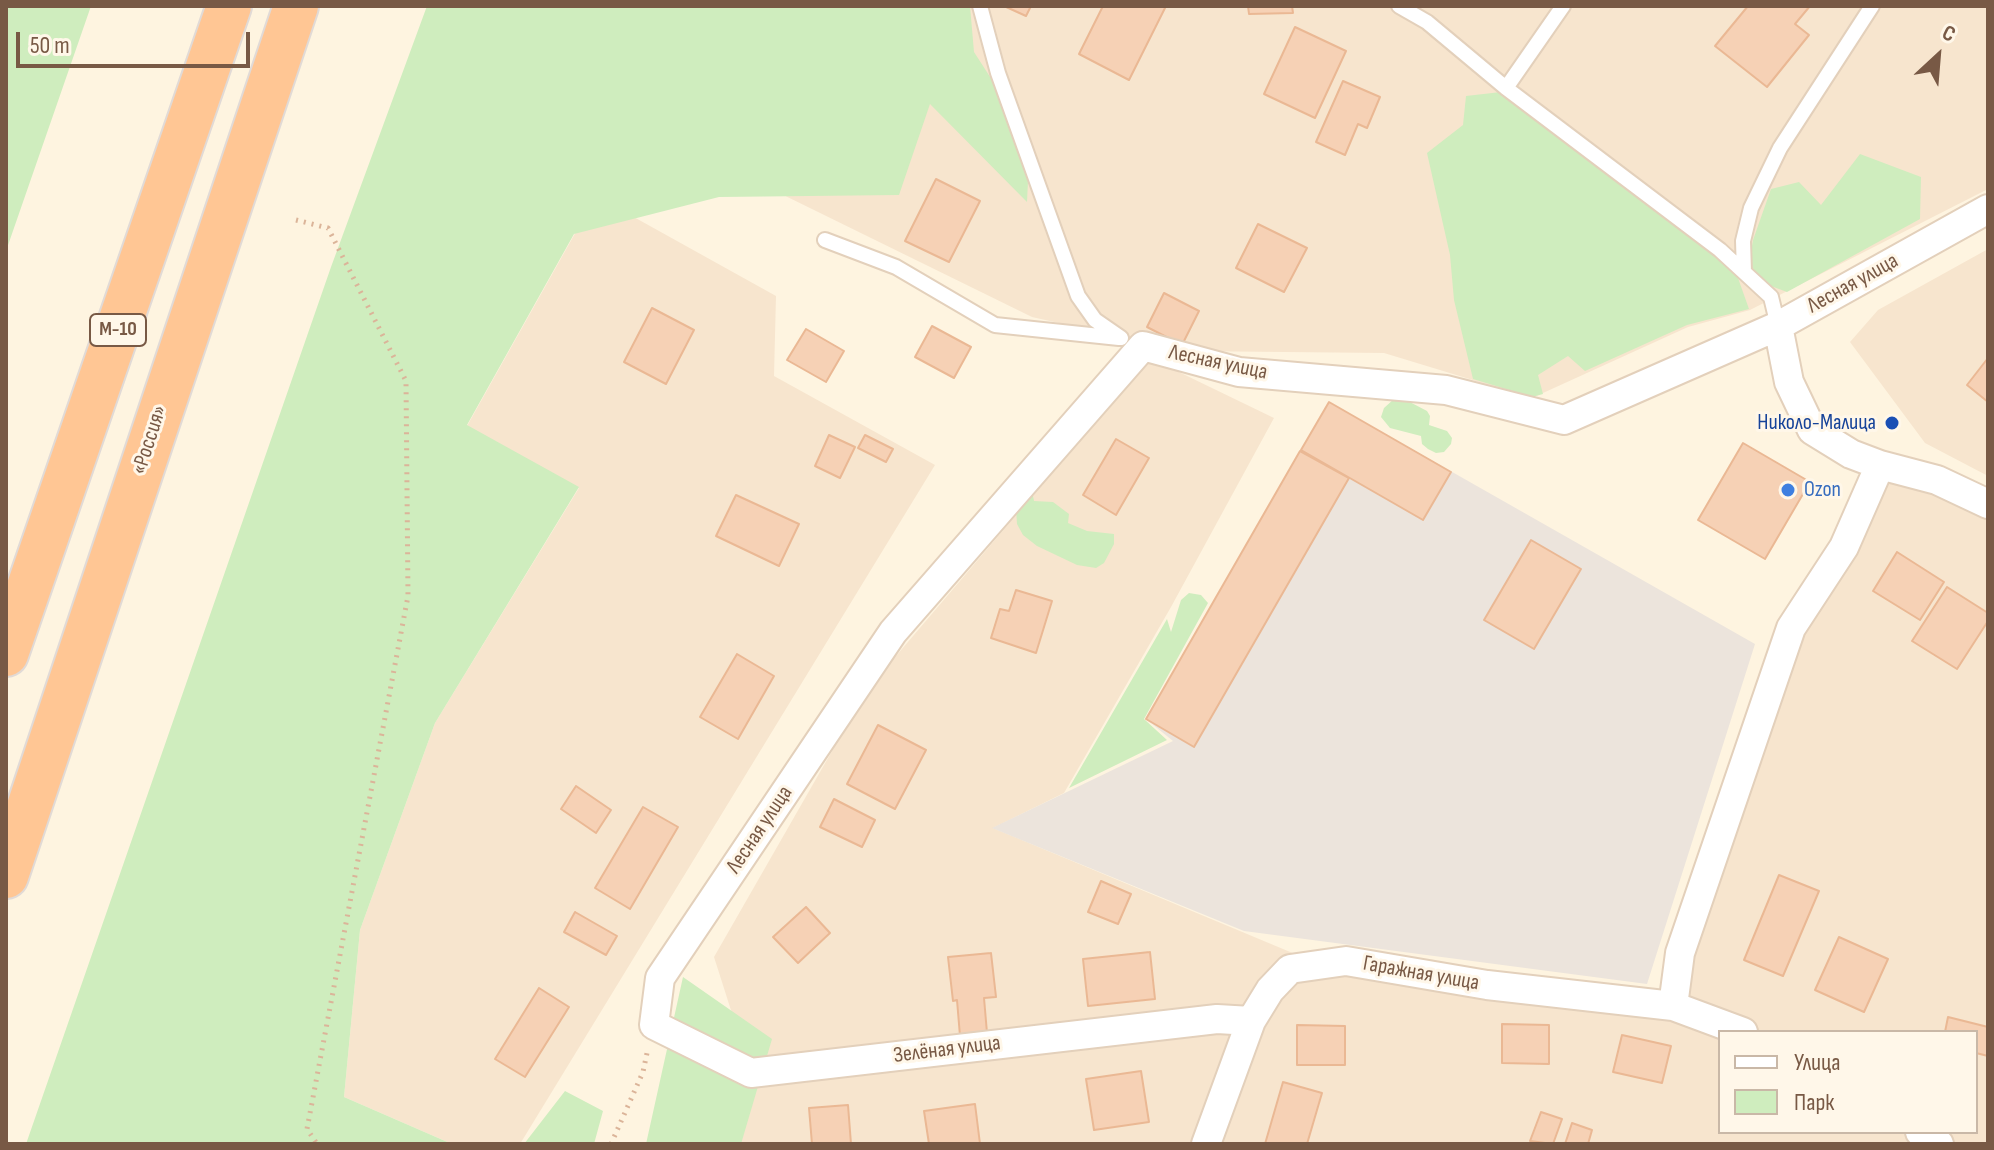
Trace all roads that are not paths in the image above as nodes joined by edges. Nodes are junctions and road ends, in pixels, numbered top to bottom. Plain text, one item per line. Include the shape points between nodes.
1 (229, 6) edge
2 (296, 6) edge
3 (980, 6) edge
4 (1399, 6) edge
5 (1563, 6) edge
6 (1872, 6) edge
7 (1506, 88) junction
8 (1988, 209) edge
9 (825, 240) dead end
10 (1744, 272) junction
11 (1778, 326) junction
12 (1132, 342) junction
13 (1880, 465) junction
14 (1988, 504) edge
15 (6, 654) edge
16 (6, 876) edge
17 (1673, 1006) junction
18 (1251, 1021) junction
19 (654, 1025) joint
20 (1738, 1030) edge
21 (1206, 1144) edge

1 - 15 highway, М-10
2 - 16 highway, «Россия»
3 - 12 lane via 998,73 1078,296 1095,320
4 - 7 lane via 1427,22
5 - 7 lane
6 - 10 lane via 1780,148 1751,208 1743,241
7 - 10 lane
8 - 11 street, Лесная улица
9 - 12 lane via 896,267 995,325
10 - 11 lane via 1771,297
11 - 12 street, Лесная улица via 1564,420 1446,390 1239,372
11 - 13 street via 1789,382 1812,430
12 - 19 street, Лесная улица via 893,632 660,978
13 - 14 street via 1937,480
13 - 17 street via 1844,547 1791,628 1680,953
17 - 18 street, Гаражная улица via 1487,985 1346,961 1290,969
17 - 20 street, Гаражная улица
18 - 19 street, Зелёная улица via 1217,1019 751,1073
18 - 21 street, Гаражная улица

